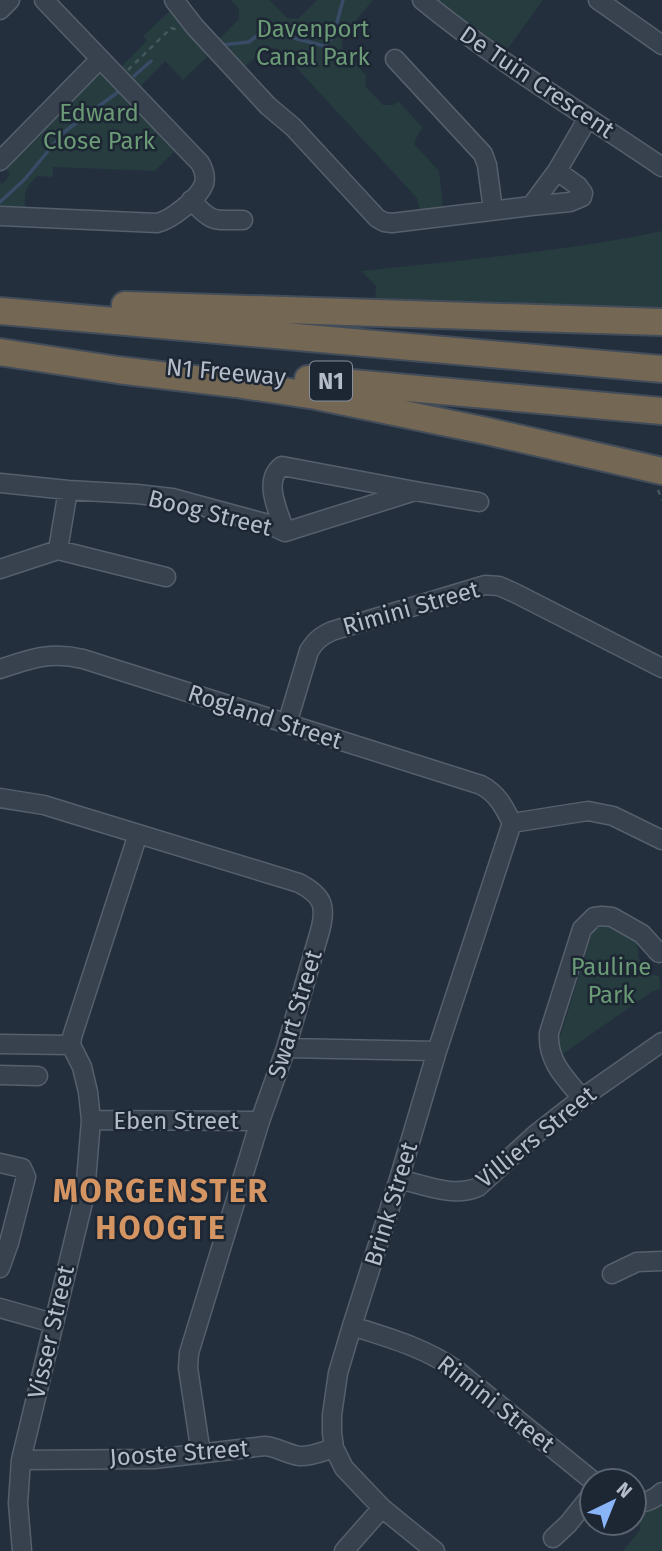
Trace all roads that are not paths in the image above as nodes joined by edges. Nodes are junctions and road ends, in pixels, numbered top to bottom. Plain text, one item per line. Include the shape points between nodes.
1 (10, 0) edge
2 (44, 0) edge
3 (174, 0) edge
4 (422, 0) edge
5 (598, 0) edge
6 (0, 10) edge
7 (662, 45) edge
8 (100, 59) junction
9 (396, 59) dead end
10 (588, 118) junction
11 (659, 160) edge
12 (0, 161) edge
13 (557, 171) junction
14 (191, 200) junction
15 (531, 206) junction
16 (493, 210) junction
17 (0, 216) edge
18 (243, 220) dead end
19 (0, 303) edge
20 (0, 311) edge
21 (662, 322) edge
22 (0, 352) edge
23 (662, 369) edge
24 (662, 411) edge
25 (662, 471) edge
26 (0, 483) edge
27 (68, 490) junction
28 (415, 491) junction
29 (479, 502) dead end
30 (285, 532) junction
31 (58, 550) junction
32 (0, 569) edge
33 (166, 577) dead end
34 (662, 668) edge
35 (0, 669) edge
36 (287, 724) junction
37 (0, 798) edge
38 (512, 823) junction
39 (138, 834) junction
40 (662, 840) edge
41 (659, 953) dead end
42 (662, 1042) edge
43 (0, 1044) edge
44 (71, 1045) junction
45 (286, 1048) junction
46 (437, 1051) junction
47 (0, 1075) edge
48 (38, 1076) dead end
49 (582, 1098) junction
50 (91, 1120) junction
51 (260, 1121) junction
52 (0, 1163) edge
53 (400, 1179) junction
54 (7, 1222) edge
55 (662, 1261) edge
56 (0, 1268) edge
57 (612, 1274) dead end
58 (0, 1308) edge
59 (53, 1322) junction
60 (352, 1326) junction
61 (334, 1448) junction
62 (201, 1454) junction
63 (21, 1460) junction
64 (578, 1469) edge
65 (382, 1508) junction
66 (578, 1512) edge
67 (552, 1538) dead end
68 (22, 1551) edge
69 (344, 1551) edge
70 (435, 1551) edge

1 - 6 street
2 - 8 street
3 - 16 street via 268,106 380,220 392,223
4 - 10 street, De Tuin Crescent
5 - 7 street
8 - 12 street
8 - 14 street via 203,167 203,186
9 - 16 street via 483,154
10 - 11 street, De Tuin Crescent
10 - 13 street
13 - 15 street
13 - 15 street via 578,186 582,197
14 - 17 street via 171,218 157,223
14 - 18 street via 208,217
15 - 16 street
19 - 21 highway
20 - 23 highway, N1 Freeway / N1
22 - 24 highway, N1 Freeway / N1
22 - 25 highway via 316,396
26 - 27 street, Boog Street
27 - 30 street, Boog Street via 172,498
27 - 31 street
28 - 29 street
28 - 30 street, Boog Street
28 - 30 street via 282,466 274,475 272,488
31 - 32 street
31 - 33 street
34 - 36 street, Rimini Street via 515,593 485,585 322,635 309,652
35 - 36 street, Rogland Street via 37,657 73,656
36 - 38 street, Rogland Street via 481,785 500,800
37 - 39 street, Swart Street via 44,805
38 - 40 street via 588,811 614,816
38 - 46 street, Brink Street
39 - 44 street
39 - 45 street, Swart Street via 299,883 318,897 323,919
41 - 49 street via 642,934 611,917 594,917 582,929 548,1046 560,1071
42 - 49 street, Villiers Street
43 - 44 street
44 - 50 street, Visser Street via 82,1067
45 - 46 street
45 - 51 street, Swart Street
46 - 53 street, Brink Street
47 - 48 street
49 - 53 street, Villiers Street via 468,1192
50 - 51 street, Eben Street
50 - 59 street, Visser Street via 85,1194
51 - 62 street, Swart Street via 189,1353
52 - 54 street via 22,1168 26,1174
53 - 60 street, Brink Street
54 - 56 street via 9,1243
55 - 57 street via 637,1262
58 - 59 street
59 - 63 street, Visser Street
60 - 61 street, Brink Street via 334,1392
60 - 64 street, Rimini Street via 440,1358
61 - 62 street, Jooste Street via 303,1456 265,1446
61 - 65 street via 345,1468
62 - 63 street, Jooste Street
63 - 68 street, Visser Street
65 - 69 street
65 - 70 street
66 - 67 street

